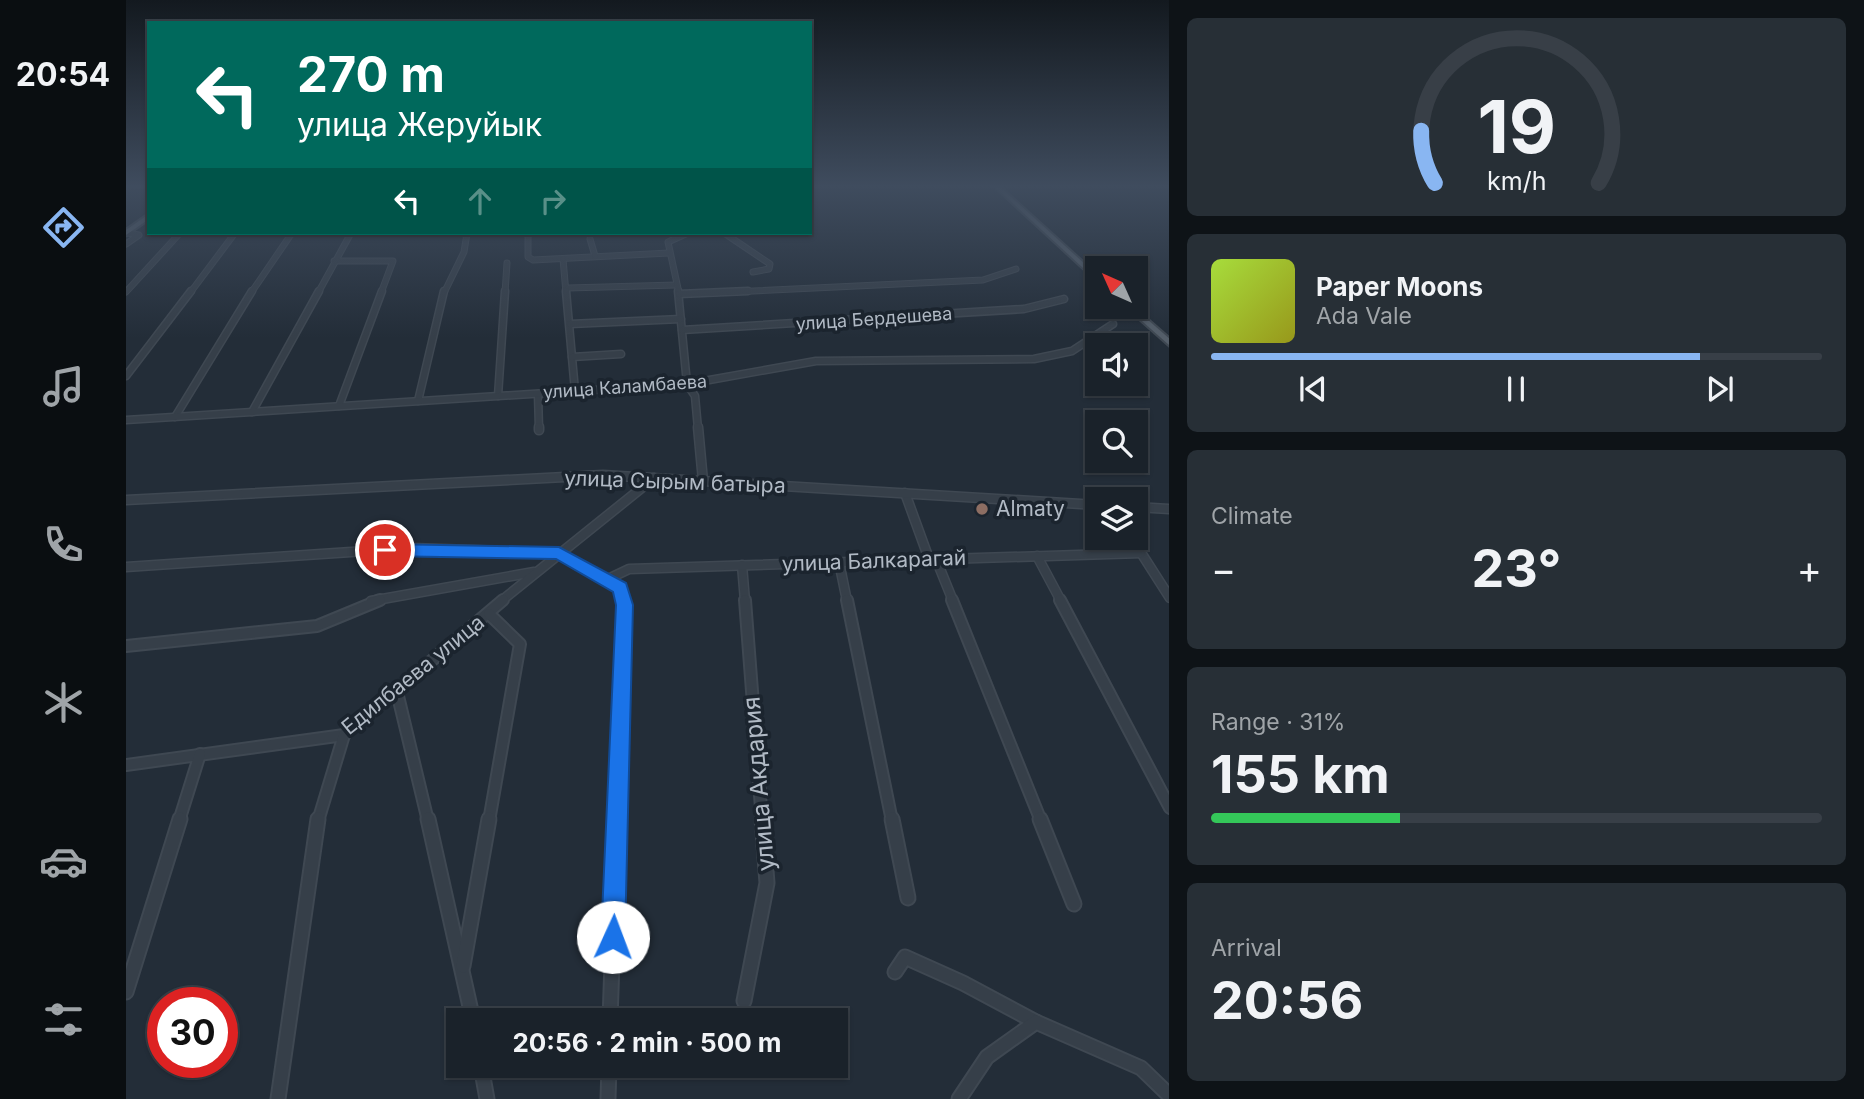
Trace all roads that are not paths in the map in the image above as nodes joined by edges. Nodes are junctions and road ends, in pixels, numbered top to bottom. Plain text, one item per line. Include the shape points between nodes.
1 (177, 236) edge
2 (232, 236) edge
3 (289, 236) edge
4 (349, 236) edge
5 (466, 236) edge
6 (528, 236) edge
7 (681, 236) edge
8 (729, 236) edge
9 (1051, 236) edge
10 (590, 239) dead end
11 (669, 253) junction
12 (595, 256) junction
13 (563, 259) junction
14 (334, 261) junction
15 (507, 263) dead end
16 (1085, 267) edge
17 (1016, 269) dead end
18 (753, 272) dead end
19 (676, 285) junction
20 (568, 288) junction
21 (126, 292) edge
22 (678, 294) junction
23 (1064, 299) dead end
24 (681, 319) junction
25 (1142, 319) edge
26 (570, 324) junction
27 (1113, 324) dead end
28 (682, 330) junction
29 (1169, 344) edge
30 (621, 354) dead end
31 (572, 357) junction
32 (126, 376) edge
33 (687, 384) junction
34 (575, 391) junction
35 (538, 394) junction
36 (498, 396) junction
37 (418, 401) junction
38 (339, 406) junction
39 (252, 412) junction
40 (175, 417) junction
41 (126, 420) edge
42 (539, 430) dead end
43 (654, 478) junction
44 (703, 481) junction
45 (905, 493) junction
46 (126, 500) edge
47 (1085, 504) edge
48 (1148, 508) edge
49 (1169, 509) edge
50 (1139, 550) edge
51 (559, 553) junction
52 (1141, 553) junction
53 (1037, 556) junction
54 (932, 559) junction
55 (839, 562) junction
56 (742, 565) junction
57 (126, 567) edge
58 (535, 572) junction
59 (608, 579) junction
60 (1169, 598) edge
61 (489, 614) junction
62 (126, 646) edge
63 (397, 692) junction
64 (344, 735) junction
65 (200, 754) junction
66 (126, 765) edge
67 (1169, 808) edge
68 (908, 898) dead end
69 (1074, 904) dead end
70 (463, 966) junction
71 (895, 972) dead end
72 (126, 992) edge
73 (744, 1001) dead end
74 (471, 1008) edge
75 (610, 1008) edge
76 (1036, 1022) junction
77 (483, 1078) edge
78 (609, 1078) edge
79 (1169, 1096) edge
80 (278, 1099) edge
81 (487, 1099) edge
82 (608, 1099) edge
83 (959, 1099) edge

1 - 21 street
2 - 32 street
3 - 40 street
4 - 14 street
5 - 37 street via 464,252 446,284
6 - 13 street via 529,259
7 - 11 street via 668,243
8 - 18 street via 770,264
9 - 16 main road
10 - 12 street
11 - 12 street
11 - 19 street
12 - 13 street
13 - 20 street
14 - 38 street via 393,261
14 - 39 street
15 - 36 street
17 - 22 street via 983,280
19 - 20 street
19 - 22 street
20 - 26 street
22 - 24 street
23 - 28 street, улица Бердешева via 1024,309
24 - 26 street
24 - 28 street
25 - 29 main road
26 - 31 street
27 - 33 street, улица Каламбаева via 1072,351 1034,359 816,361
28 - 33 street
30 - 31 street
31 - 34 street
33 - 34 street, улица Каламбаева
33 - 44 street via 695,396
34 - 35 street, улица Каламбаева
35 - 36 street, улица Каламбаева
35 - 42 street
36 - 37 street, улица Каламбаева
37 - 38 street, улица Каламбаева
38 - 39 street, улица Каламбаева
39 - 40 street, улица Каламбаева
40 - 41 street, улица Каламбаева
43 - 44 street, улица Сырым батыра
43 - 46 street, улица Сырым батыра via 603,475
43 - 51 street, Едилбаева улица
44 - 45 street, улица Сырым батыра
45 - 47 street, улица Сырым батыра
45 - 54 street
48 - 49 street
50 - 52 street
51 - 57 street via 411,548
51 - 58 street, Едилбаева улица
51 - 59 street
52 - 53 street, улица Балкарагай
52 - 60 street
53 - 54 street, улица Балкарагай
53 - 67 street
54 - 55 street, улица Балкарагай
54 - 69 street
55 - 56 street, улица Балкарагай
55 - 68 street
56 - 59 street, улица Балкарагай via 629,569
56 - 73 street, улица Акдария via 767,883
58 - 61 street, Едилбаева улица
58 - 62 street via 372,601 317,626
59 - 75 street via 620,588 625,605
61 - 63 street, Едилбаева улица
61 - 70 street via 520,644
63 - 64 street, Едилбаева улица
63 - 70 street
64 - 65 street, Едилбаева улица
64 - 80 street via 318,818
65 - 66 street, Едилбаева улица
65 - 72 street
70 - 74 street
71 - 76 street via 905,957
76 - 79 street via 1141,1068
76 - 83 street via 987,1057
77 - 81 street
78 - 82 street

